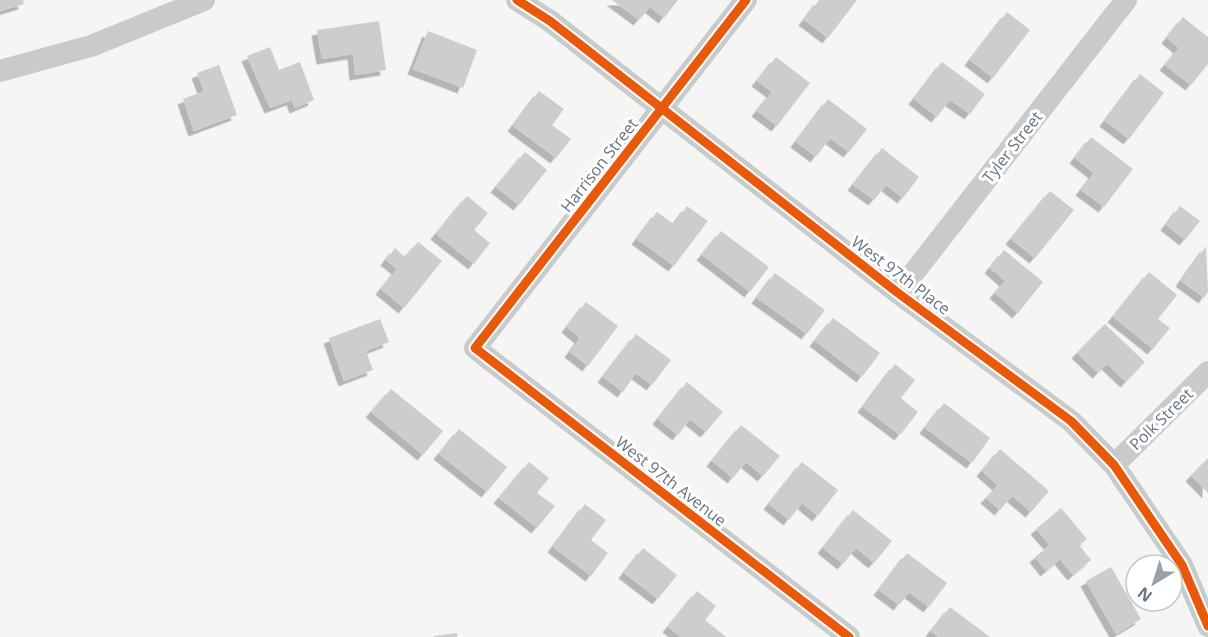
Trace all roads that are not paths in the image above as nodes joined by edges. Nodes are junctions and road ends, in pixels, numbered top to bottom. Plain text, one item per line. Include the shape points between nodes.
1 (204, 0) edge
2 (517, 0) edge
3 (746, 0) edge
4 (1126, 0) edge
5 (0, 72) edge
6 (662, 110) junction
7 (898, 293) junction
8 (475, 348) joint
9 (1208, 372) edge
10 (1114, 465) junction
11 (1208, 626) edge
12 (849, 637) edge

1 - 5 street via 91,46
2 - 6 street, West 97th Place via 550,21
3 - 6 street, Harrison Street
4 - 7 street, Tyler Street
6 - 7 street, West 97th Place
6 - 8 street, Harrison Street
7 - 10 street, West 97th Place via 1071,421
8 - 12 street, West 97th Avenue
9 - 10 street, Polk Street
10 - 11 street, West 97th Place via 1182,565

